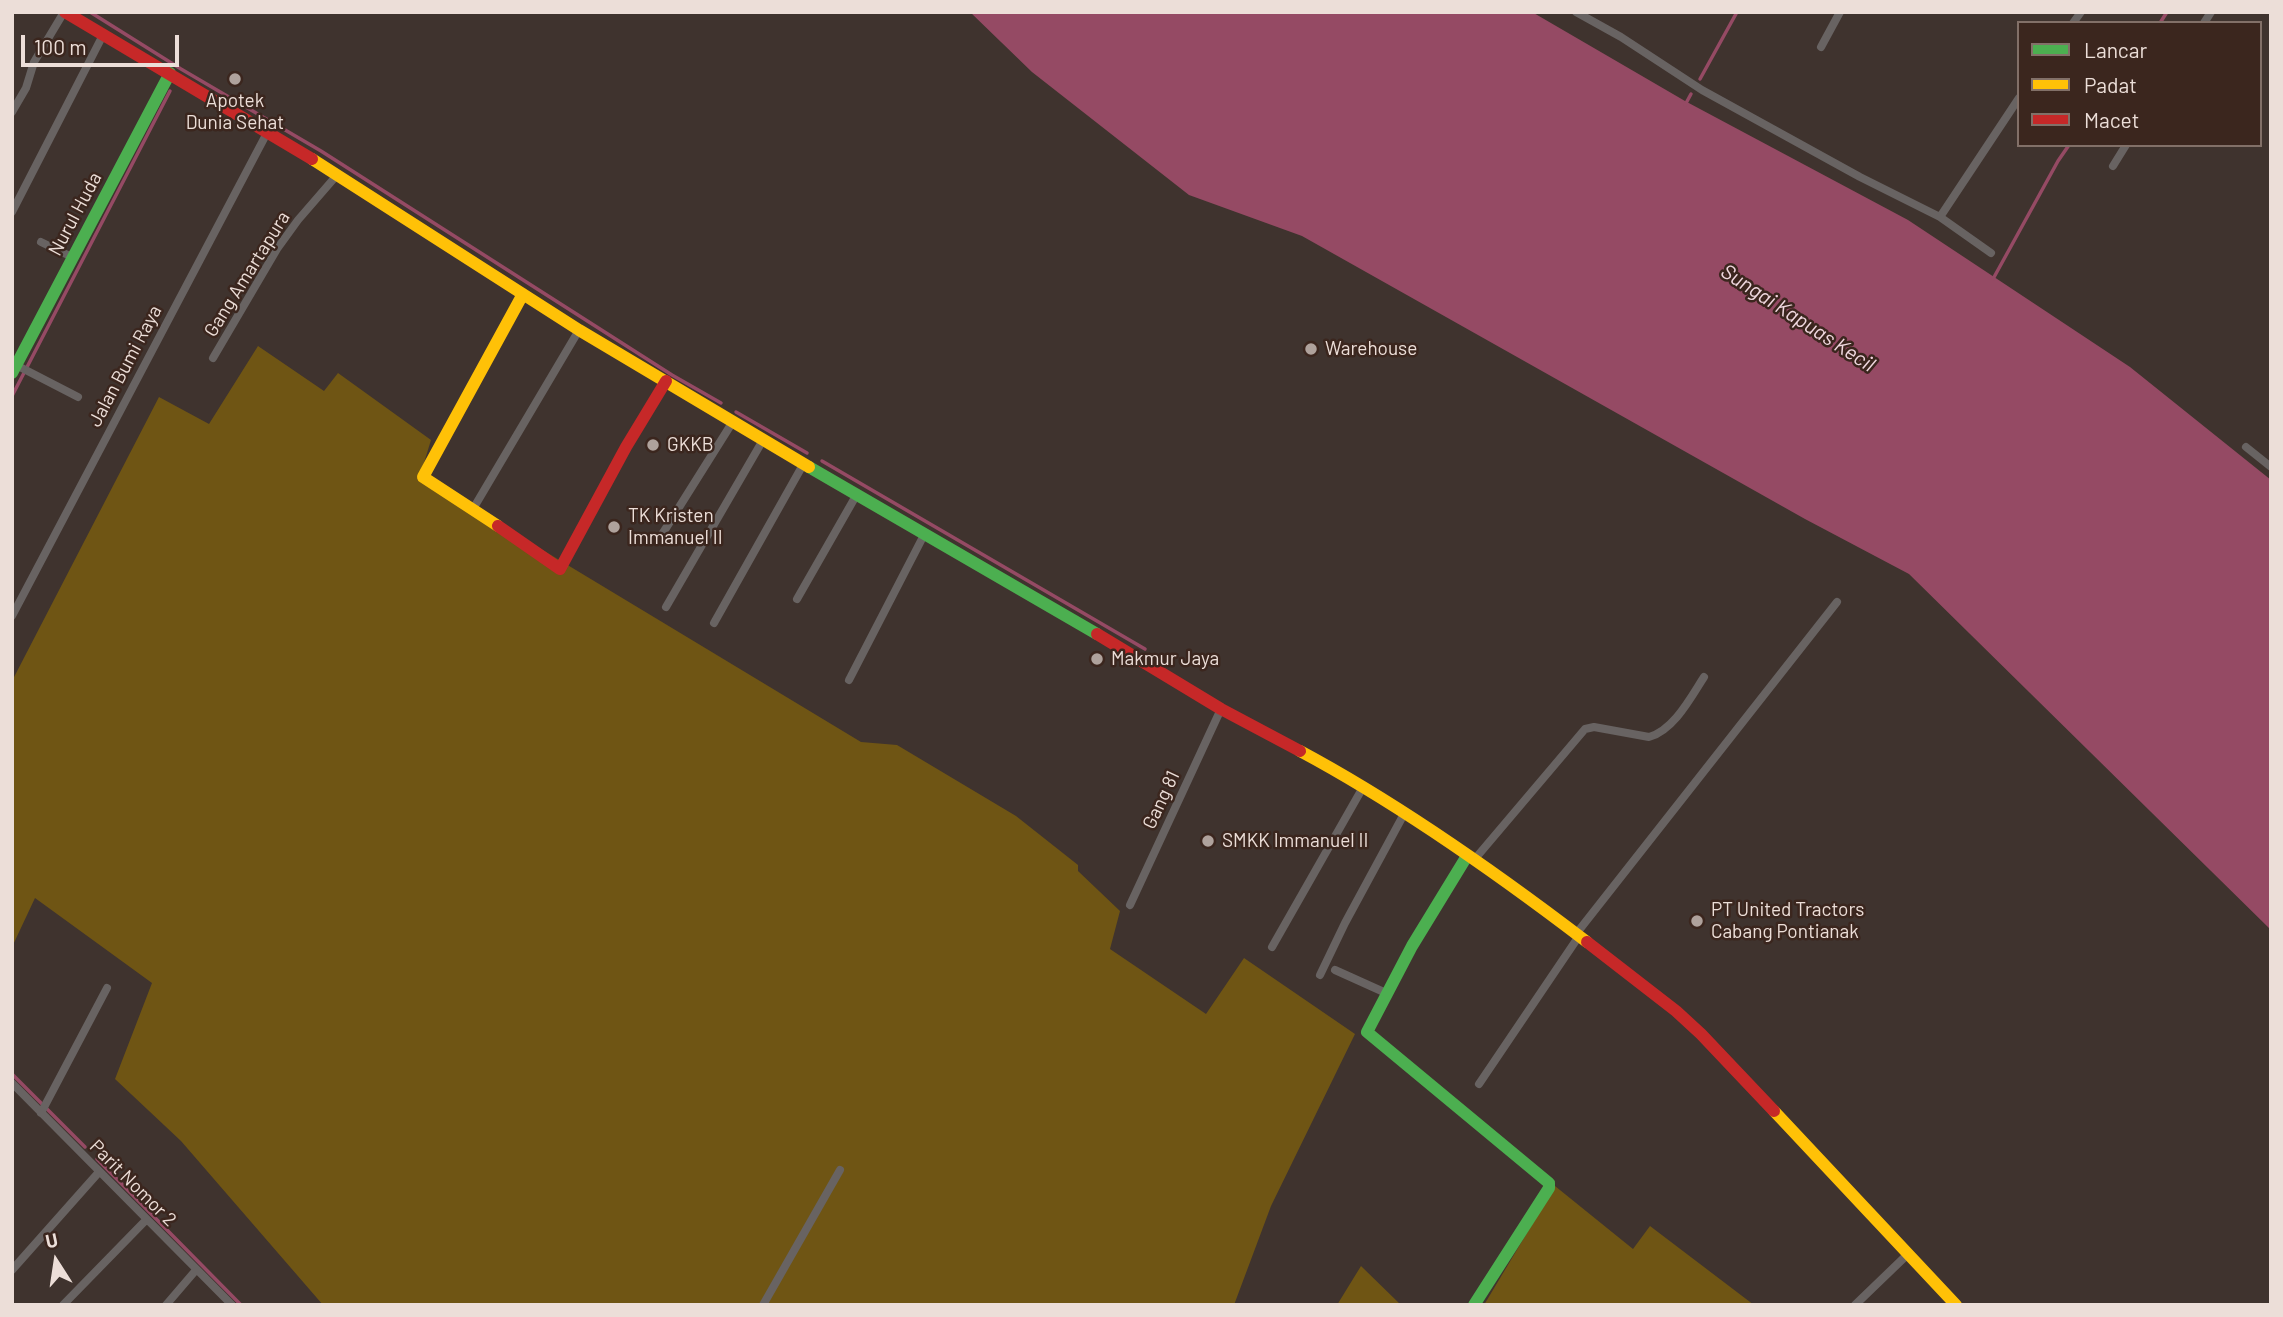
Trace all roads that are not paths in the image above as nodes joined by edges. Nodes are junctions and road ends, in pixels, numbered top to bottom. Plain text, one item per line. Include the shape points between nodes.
1 (64, 12) edge
2 (1576, 12) edge
3 (1840, 12) edge
4 (103, 35) junction
5 (1821, 47) dead end
6 (170, 73) junction
7 (2017, 101) edge
8 (12, 112) edge
9 (268, 131) junction
10 (2125, 147) edge
11 (2113, 166) dead end
12 (337, 175) junction
13 (12, 212) edge
14 (1940, 216) junction
15 (41, 242) dead end
16 (1991, 253) dead end
17 (74, 258) junction
18 (523, 294) junction
19 (579, 330) junction
20 (213, 358) dead end
21 (14, 369) edge
22 (666, 381) junction
23 (78, 397) dead end
24 (732, 423) junction
25 (762, 440) junction
26 (2246, 447) dead end
27 (804, 463) junction
28 (2271, 467) edge
29 (857, 494) junction
30 (473, 509) junction
31 (925, 533) junction
32 (661, 536) dead end
33 (797, 599) dead end
34 (1837, 602) dead end
35 (666, 607) dead end
36 (12, 616) edge
37 (714, 623) dead end
38 (1704, 677) dead end
39 (849, 680) dead end
40 (1221, 709) junction
41 (1362, 789) junction
42 (1404, 814) junction
43 (1471, 858) junction
44 (1130, 905) dead end
45 (1577, 935) junction
46 (1272, 947) dead end
47 (1335, 970) dead end
48 (1320, 975) dead end
49 (107, 988) dead end
50 (1386, 993) junction
51 (12, 1083) edge
52 (1479, 1084) dead end
53 (41, 1113) junction
54 (840, 1170) dead end
55 (99, 1172) junction
56 (146, 1220) junction
57 (1909, 1253) junction
58 (12, 1270) edge
59 (196, 1270) junction
60 (63, 1305) edge
61 (166, 1305) edge
62 (232, 1305) edge
63 (763, 1305) edge
64 (1474, 1305) edge
65 (1855, 1305) edge
66 (1956, 1305) edge

1 - 4 main road
1 - 8 street via 34,62
2 - 14 street via 1702,90
3 - 5 street
4 - 6 main road
4 - 13 street
6 - 9 main road
6 - 17 main road, Nurul Huda
7 - 14 street
9 - 12 main road
9 - 36 street, Jalan Bumi Raya
10 - 11 street
12 - 18 main road
12 - 20 street, Gang Amartapura via 277,249
14 - 16 street
15 - 17 street
17 - 21 main road, Nurul Huda
18 - 19 main road
18 - 30 main road via 423,477
19 - 22 main road
19 - 30 street
21 - 23 street via 29,371
22 - 24 main road
22 - 30 main road via 560,569
24 - 25 main road
24 - 32 street
25 - 27 main road
25 - 35 street
26 - 28 street
27 - 29 main road
27 - 37 street
29 - 31 main road
29 - 33 street
31 - 39 street
31 - 40 main road
34 - 45 street
38 - 43 street via 1679,713 1655,735 1585,729
40 - 41 main road
40 - 44 street, Gang 81
41 - 42 main road
41 - 46 street
42 - 43 main road
42 - 48 street
43 - 45 main road
43 - 50 main road
45 - 52 street
45 - 57 main road via 1701,1034
47 - 50 street
49 - 53 street
50 - 64 main road via 1367,1032 1549,1183
51 - 53 street, Parit Nomor 2
53 - 55 street, Parit Nomor 2
54 - 63 street
55 - 56 street, Parit Nomor 2
55 - 58 street
56 - 59 street, Parit Nomor 2
56 - 60 street
57 - 65 street
57 - 66 main road
59 - 61 street
59 - 62 street, Parit Nomor 2

